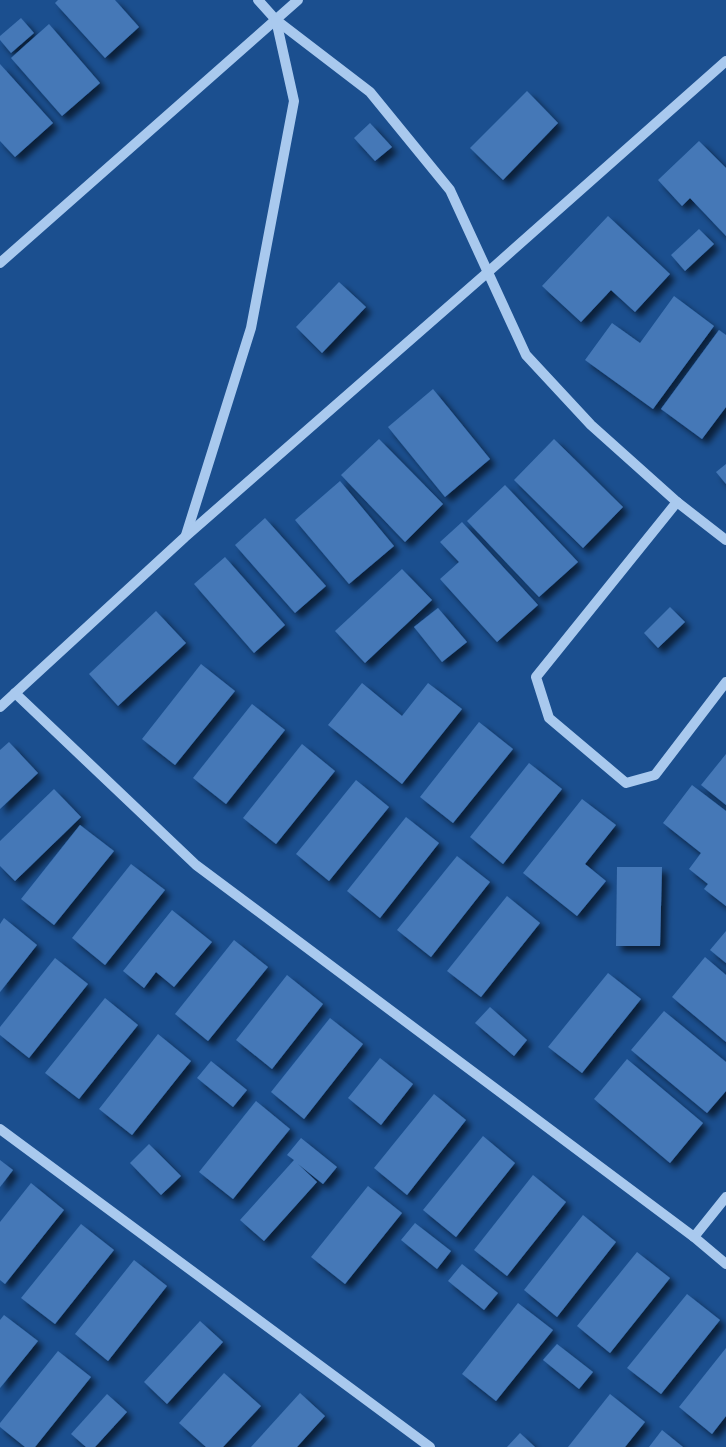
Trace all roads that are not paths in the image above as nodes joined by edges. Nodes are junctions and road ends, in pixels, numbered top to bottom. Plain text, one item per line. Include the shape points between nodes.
1 (258, 0) edge
2 (298, 0) edge
3 (276, 20) junction
4 (726, 61) edge
5 (0, 263) edge
6 (488, 272) junction
7 (677, 502) junction
8 (185, 537) junction
9 (726, 540) edge
10 (726, 682) edge
11 (15, 693) junction
12 (0, 706) edge
13 (0, 1129) edge
14 (726, 1197) edge
15 (694, 1237) junction
16 (726, 1264) edge
17 (430, 1447) edge

1 - 3 street
2 - 3 street
3 - 5 street
3 - 6 street via 370,92 450,189
3 - 8 street via 294,101 251,328
4 - 6 street
6 - 7 street via 526,355 591,425
6 - 8 street
7 - 9 street
7 - 10 street via 536,677 549,717 626,783 656,775
8 - 11 street
11 - 12 street
11 - 15 street via 196,865
13 - 17 street
14 - 15 street
15 - 16 street

